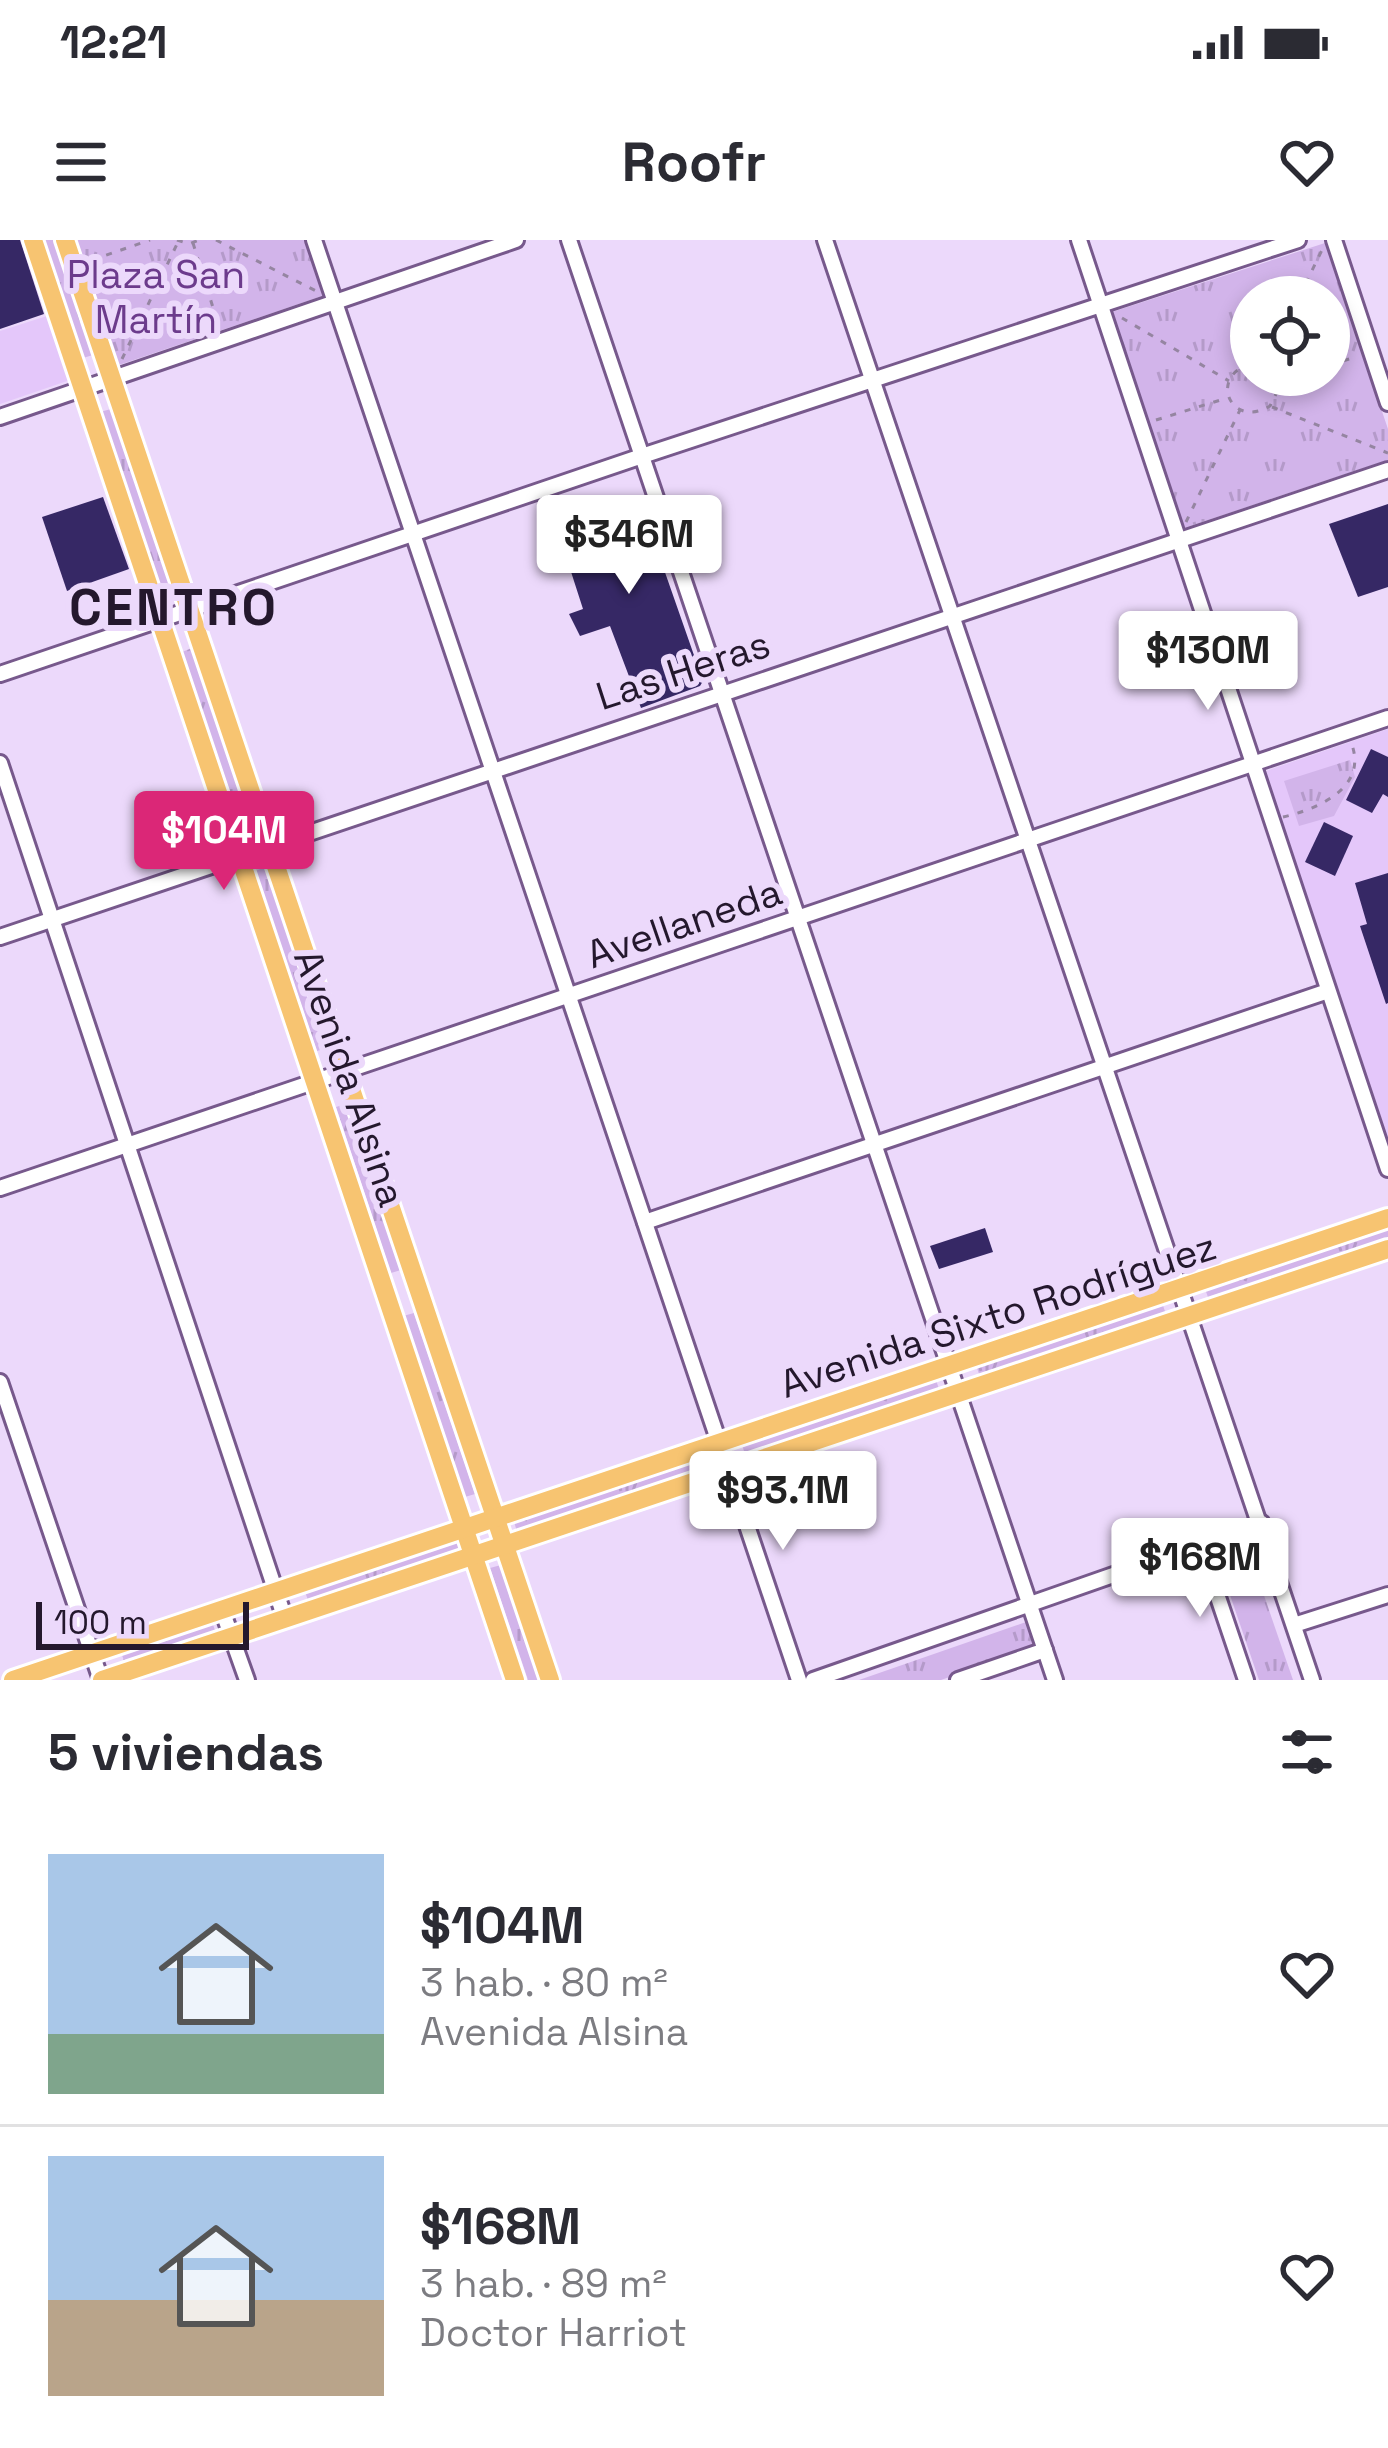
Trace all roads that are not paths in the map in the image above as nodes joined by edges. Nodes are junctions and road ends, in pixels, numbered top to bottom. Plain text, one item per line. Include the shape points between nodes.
1 (33, 240) edge
2 (65, 240) edge
3 (314, 240) edge
4 (516, 240) edge
5 (569, 240) edge
6 (825, 240) edge
7 (1078, 240) edge
8 (1298, 240) edge
9 (1330, 241) edge
10 (335, 302) junction
11 (1100, 304) junction
12 (112, 378) junction
13 (872, 382) junction
14 (82, 388) junction
15 (1388, 404) edge
16 (0, 417) edge
17 (642, 456) junction
18 (1388, 470) edge
19 (413, 534) junction
20 (1178, 542) junction
21 (190, 610) junction
22 (954, 618) junction
23 (158, 620) junction
24 (0, 674) edge
25 (721, 692) junction
26 (1388, 718) edge
27 (0, 764) edge
28 (1252, 766) junction
29 (492, 769) junction
30 (1030, 840) junction
31 (270, 845) junction
32 (240, 856) junction
33 (51, 919) junction
34 (798, 919) junction
35 (0, 937) edge
36 (1328, 992) junction
37 (569, 996) junction
38 (1106, 1068) junction
39 (346, 1072) junction
40 (317, 1082) junction
41 (874, 1144) junction
42 (128, 1147) junction
43 (1388, 1169) edge
44 (0, 1188) edge
45 (1388, 1218) edge
46 (645, 1222) junction
47 (1388, 1249) edge
48 (418, 1286) junction
49 (1180, 1290) junction
50 (388, 1296) junction
51 (1191, 1316) junction
52 (949, 1366) junction
53 (0, 1382) edge
54 (958, 1393) junction
55 (17, 1433) junction
56 (0, 1439) edge
57 (720, 1442) junction
58 (729, 1470) junction
59 (496, 1517) junction
60 (1262, 1523) junction
61 (466, 1528) junction
62 (1200, 1544) junction
63 (506, 1545) junction
64 (476, 1556) junction
65 (274, 1592) junction
66 (1388, 1595) edge
67 (1029, 1602) junction
68 (222, 1610) junction
69 (284, 1619) junction
70 (1294, 1625) junction
71 (232, 1637) junction
72 (1045, 1650) junction
73 (92, 1654) junction
74 (13, 1680) edge
75 (101, 1680) edge
76 (247, 1680) edge
77 (515, 1680) edge
78 (550, 1680) edge
79 (799, 1680) edge
80 (814, 1680) edge
81 (958, 1680) edge
82 (1055, 1680) edge
83 (1246, 1680) edge
84 (1312, 1680) edge

1 - 14 main road, Avenida Alsina
2 - 12 main road, Avenida Alsina
3 - 10 street
4 - 10 street
5 - 17 street
6 - 13 street
7 - 11 street
8 - 11 street
9 - 15 street
10 - 12 street
10 - 19 street
11 - 13 street
11 - 20 street
12 - 14 street
12 - 21 main road, Avenida Alsina
13 - 17 street
13 - 22 street
14 - 16 street
14 - 23 main road, Avenida Alsina
17 - 19 street
17 - 25 street
18 - 20 street, Las Heras
19 - 21 street
19 - 29 street
20 - 22 street, Las Heras
20 - 28 street
21 - 23 street
21 - 31 main road, Avenida Alsina
22 - 25 street, Las Heras
22 - 30 street
23 - 24 street
23 - 32 main road, Avenida Alsina
25 - 29 street, Las Heras
25 - 34 street
26 - 28 street, Avellaneda
27 - 33 street
28 - 30 street, Avellaneda
28 - 36 street
29 - 31 street, Las Heras
29 - 37 street
30 - 34 street, Avellaneda
30 - 38 street
31 - 32 street, Las Heras
31 - 39 main road, Avenida Alsina
32 - 33 street, Las Heras
32 - 40 main road, Avenida Alsina
33 - 35 street, Las Heras
33 - 42 street
34 - 37 street, Avellaneda
34 - 41 street
36 - 38 street
36 - 43 street
37 - 39 street, Avellaneda
37 - 46 street
38 - 41 street
38 - 49 street
39 - 40 street, Avellaneda
39 - 48 main road, Avenida Alsina
40 - 42 street, Avellaneda
40 - 50 main road, Avenida Alsina
41 - 46 street
41 - 52 street
42 - 44 street, Avellaneda
42 - 65 street
45 - 49 main road, Avenida Sixto Rodríguez
46 - 57 street
47 - 51 main road, Avenida Sixto Rodríguez
48 - 50 main road
48 - 59 main road, Avenida Alsina
49 - 51 street
49 - 52 main road, Avenida Sixto Rodríguez
50 - 61 main road, Avenida Alsina
51 - 54 main road, Avenida Sixto Rodríguez
51 - 60 street
52 - 54 street
52 - 57 main road, Avenida Sixto Rodríguez
53 - 55 street
54 - 58 main road, Avenida Sixto Rodríguez
54 - 67 street
55 - 56 street
55 - 73 street
57 - 58 street
57 - 59 main road, Avenida Sixto Rodríguez
58 - 63 main road, Avenida Sixto Rodríguez
58 - 79 street
59 - 61 main road, Avenida Sixto Rodríguez
59 - 63 main road, Avenida Alsina
60 - 62 street
60 - 70 street
61 - 64 main road, Avenida Alsina
61 - 65 main road, Avenida Sixto Rodríguez
62 - 67 street
62 - 83 street
63 - 64 main road, Avenida Sixto Rodríguez
63 - 78 main road, Avenida Alsina
64 - 69 main road, Avenida Sixto Rodríguez
64 - 77 main road, Avenida Alsina
65 - 68 main road, Avenida Sixto Rodríguez
65 - 69 street
66 - 70 street
67 - 72 street
67 - 80 street
68 - 71 street
68 - 73 main road, Avenida Sixto Rodríguez
69 - 71 main road, Avenida Sixto Rodríguez
70 - 84 street
71 - 75 main road, Avenida Sixto Rodríguez
71 - 76 street
72 - 81 street
72 - 82 street
73 - 74 main road, Avenida Sixto Rodríguez
73 - 75 street

